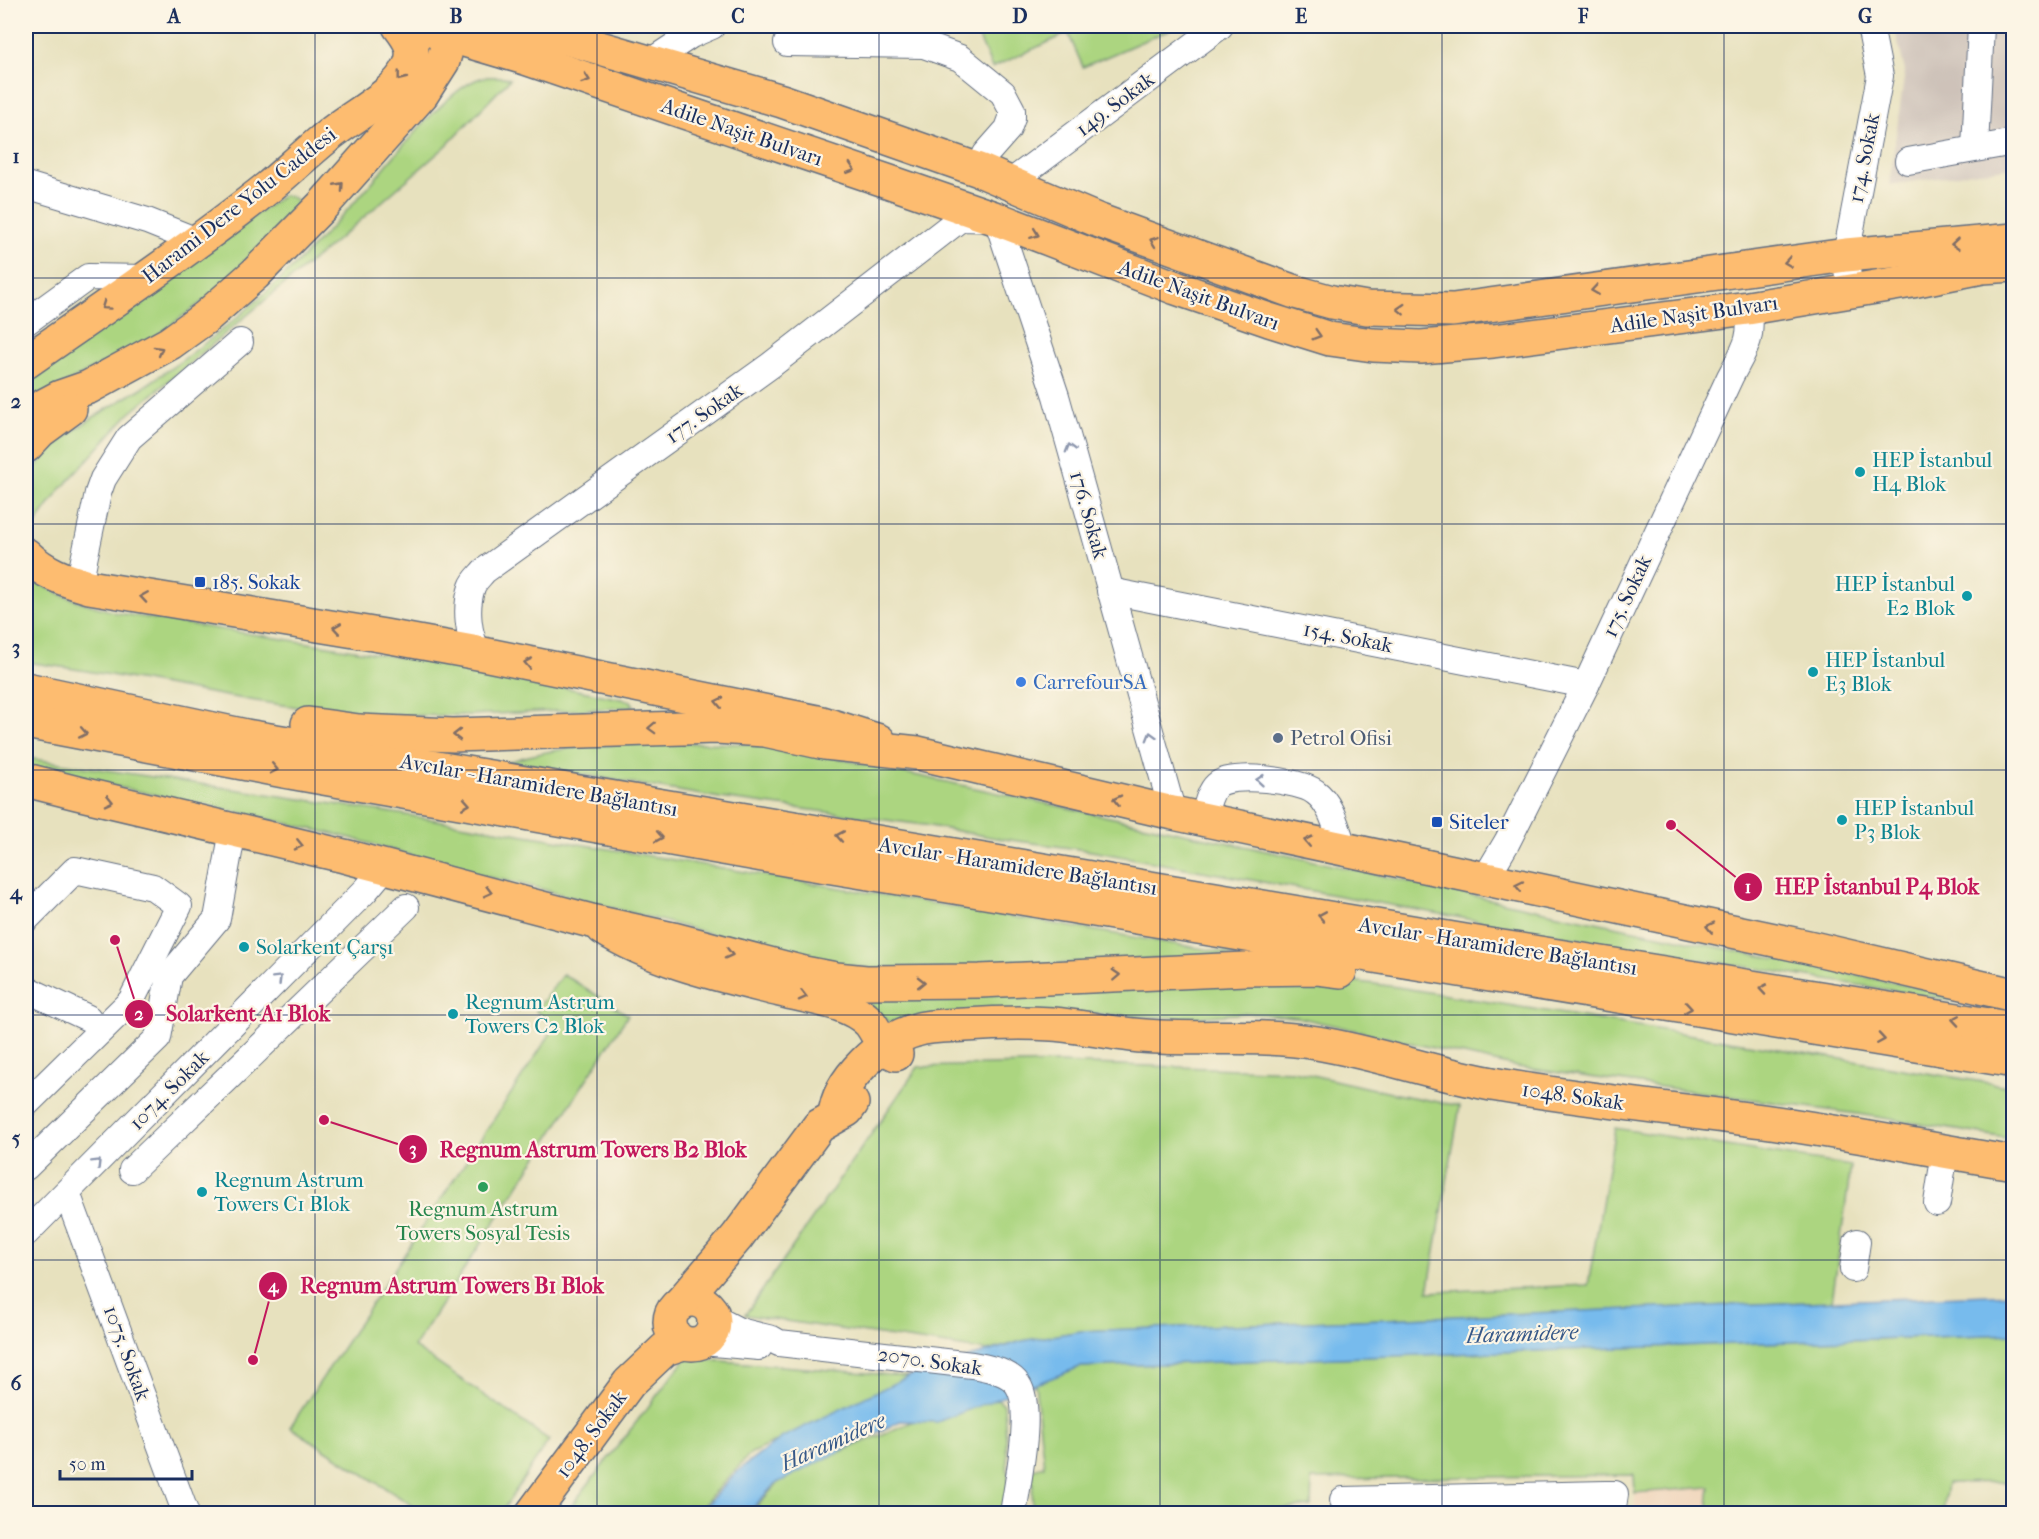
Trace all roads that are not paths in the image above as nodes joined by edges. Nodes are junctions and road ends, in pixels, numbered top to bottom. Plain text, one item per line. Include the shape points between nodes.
1 (399, 26) edge
2 (417, 26) edge
3 (511, 26) edge
4 (712, 26) edge
5 (1220, 26) edge
6 (1870, 26) edge
7 (1981, 26) edge
8 (452, 30) edge
9 (554, 32) edge
10 (787, 42) dead end
11 (650, 62) junction
12 (555, 68) junction
13 (415, 101) junction
14 (2013, 142) edge
15 (1975, 148) junction
16 (1908, 161) dead end
17 (979, 171) junction
18 (1010, 183) junction
19 (26, 185) edge
20 (271, 185) junction
21 (997, 219) junction
22 (299, 228) junction
23 (2013, 240) edge
24 (197, 241) junction
25 (1190, 254) junction
26 (1846, 255) junction
27 (2013, 265) edge
28 (145, 278) junction
29 (1176, 288) junction
30 (1849, 291) junction
31 (1748, 308) junction
32 (26, 321) edge
33 (240, 342) dead end
34 (26, 362) edge
35 (89, 387) junction
36 (26, 415) edge
37 (26, 446) edge
38 (26, 555) edge
39 (79, 584) junction
40 (1110, 591) junction
41 (477, 653) junction
42 (1586, 685) junction
43 (26, 689) edge
44 (129, 710) junction
45 (26, 722) edge
46 (918, 753) junction
47 (28, 782) edge
48 (1188, 816) junction
49 (234, 830) junction
50 (1344, 849) junction
51 (386, 866) junction
52 (1485, 879) junction
53 (406, 907) dead end
54 (26, 920) edge
55 (591, 921) junction
56 (168, 928) junction
57 (1808, 947) junction
58 (192, 949) junction
59 (2013, 978) edge
60 (26, 989) edge
61 (2013, 995) edge
62 (1630, 999) junction
63 (245, 1013) junction
64 (98, 1022) junction
65 (2013, 1029) edge
66 (270, 1038) junction
67 (890, 1049) junction
68 (2013, 1061) edge
69 (26, 1104) edge
70 (1945, 1152) junction
71 (2013, 1163) edge
72 (26, 1167) edge
73 (132, 1170) dead end
74 (67, 1193) junction
75 (1936, 1203) dead end
76 (26, 1233) edge
77 (1857, 1242) dead end
78 (1852, 1269) dead end
79 (693, 1322) junction
80 (1343, 1500) dead end
81 (1613, 1504) edge
82 (186, 1514) edge
83 (532, 1514) edge
84 (1013, 1514) edge

1 -> 20 main road, Harami Dere Yolu Caddesi via 410,40 409,67 390,90 331,133
2 - 8 main road, Adile Naşit Bulvarı
3 - 9 main road, Adile Naşit Bulvarı via 542,35
4 - 11 street via 691,34
5 - 18 street, 149. Sokak
6 - 26 street, 174. Sokak via 1880,76
7 - 15 street
8 - 12 main road, Adile Naşit Bulvarı
8 - 13 main road via 443,61
9 - 11 main road, Adile Naşit Bulvarı
10 - 17 street via 924,45 960,58 1002,93 1012,111 1008,129 986,154
11 - 17 main road, Adile Naşit Bulvarı via 782,101
12 - 13 main road via 501,59 477,60 445,76
12 -> 21 main road, Adile Naşit Bulvarı
22 -> 13 main road, Harami Dere Yolu Caddesi
14 - 15 street
15 - 16 street
17 - 18 main road, Adile Naşit Bulvarı
18 - 21 main road
25 -> 18 main road, Adile Naşit Bulvarı
19 - 24 street via 147,221
20 - 22 main road via 297,183 304,188 308,208
20 - 24 main road, Harami Dere Yolu Caddesi
21 -> 29 main road, Adile Naşit Bulvarı
40 -> 21 street, 176. Sokak via 1056,396
21 - 41 street, 177. Sokak via 961,218 771,365 483,571 472,585 468,613
35 -> 22 main road, Harami Dere Yolu Caddesi via 170,343 206,317
23 -> 26 main road, Adile Naşit Bulvarı
24 - 28 main road, Harami Dere Yolu Caddesi
26 -> 25 main road, Adile Naşit Bulvarı via 1453,310 1417,310 1332,302
25 - 29 main road
26 - 30 street, 174. Sokak
27 - 30 main road, Adile Naşit Bulvarı
28 - 32 street via 88,277
28 -> 34 main road, Harami Dere Yolu Caddesi
29 -> 31 main road, Adile Naşit Bulvarı via 1330,339 1373,345 1493,341
30 - 31 main road, Adile Naşit Bulvarı
31 - 42 street, 175. Sokak via 1752,326 1748,344
33 - 39 street via 129,438 98,493
35 - 36 main road, Harami Dere Yolu Caddesi
35 - 37 main road via 66,414
38 - 39 main road via 57,578
41 -> 39 main road
40 - 42 street, 154. Sokak
48 -> 40 street, 176. Sokak
46 -> 41 main road via 822,723
42 - 52 street, 175. Sokak
43 - 44 main road, Avcılar - Haramidere Bağlantısı
46 -> 44 main road via 825,743 765,730 716,727 453,735 359,731 159,705
65 -> 44 main road, Avcılar - Haramidere Bağlantısı via 640,803 246,736
45 -> 62 main road, Avcılar - Haramidere Bağlantısı via 808,863
48 -> 46 main road
47 -> 49 main road
50 -> 48 main road
50 -> 48 street via 1328,807 1316,792 1304,786 1236,778 1223,781
49 -> 51 main road
49 - 58 street via 217,919
50 - 52 main road
51 -> 55 main road
63 -> 51 street, 1074. Sokak
57 -> 52 main road
53 - 66 street
54 - 56 street via 75,870 153,887 179,906
55 -> 62 main road via 804,973 866,982 1316,968 1556,1000 1594,1003
55 -> 67 main road via 646,951 838,1004 868,1021
56 - 58 street
56 - 64 street via 131,1001
57 - 59 main road
57 - 61 main road
58 - 72 street via 169,976 158,1038
60 - 64 street
62 -> 68 main road, Avcılar - Haramidere Bağlantısı
63 - 66 street
74 -> 63 street, 1074. Sokak
64 - 69 street via 74,1058
66 - 73 street
67 - 70 main road, 1048. Sokak via 918,1029 1007,1023 1053,1024 1133,1035 1284,1039 1317,1043 1503,1086 1766,1121
67 - 79 main road, 1048. Sokak via 856,1073 836,1102 834,1115 819,1126 737,1237
70 - 71 main road, 1048. Sokak
70 - 75 street
74 - 76 street, 1074. Sokak
74 - 82 street, 1075. Sokak
77 - 78 street
79 - 83 main road, 1048. Sokak via 647,1349 629,1383
79 - 84 street, 2070. Sokak via 752,1347 779,1343 972,1365 1007,1376 1017,1384 1024,1399 1025,1423
80 - 81 street

